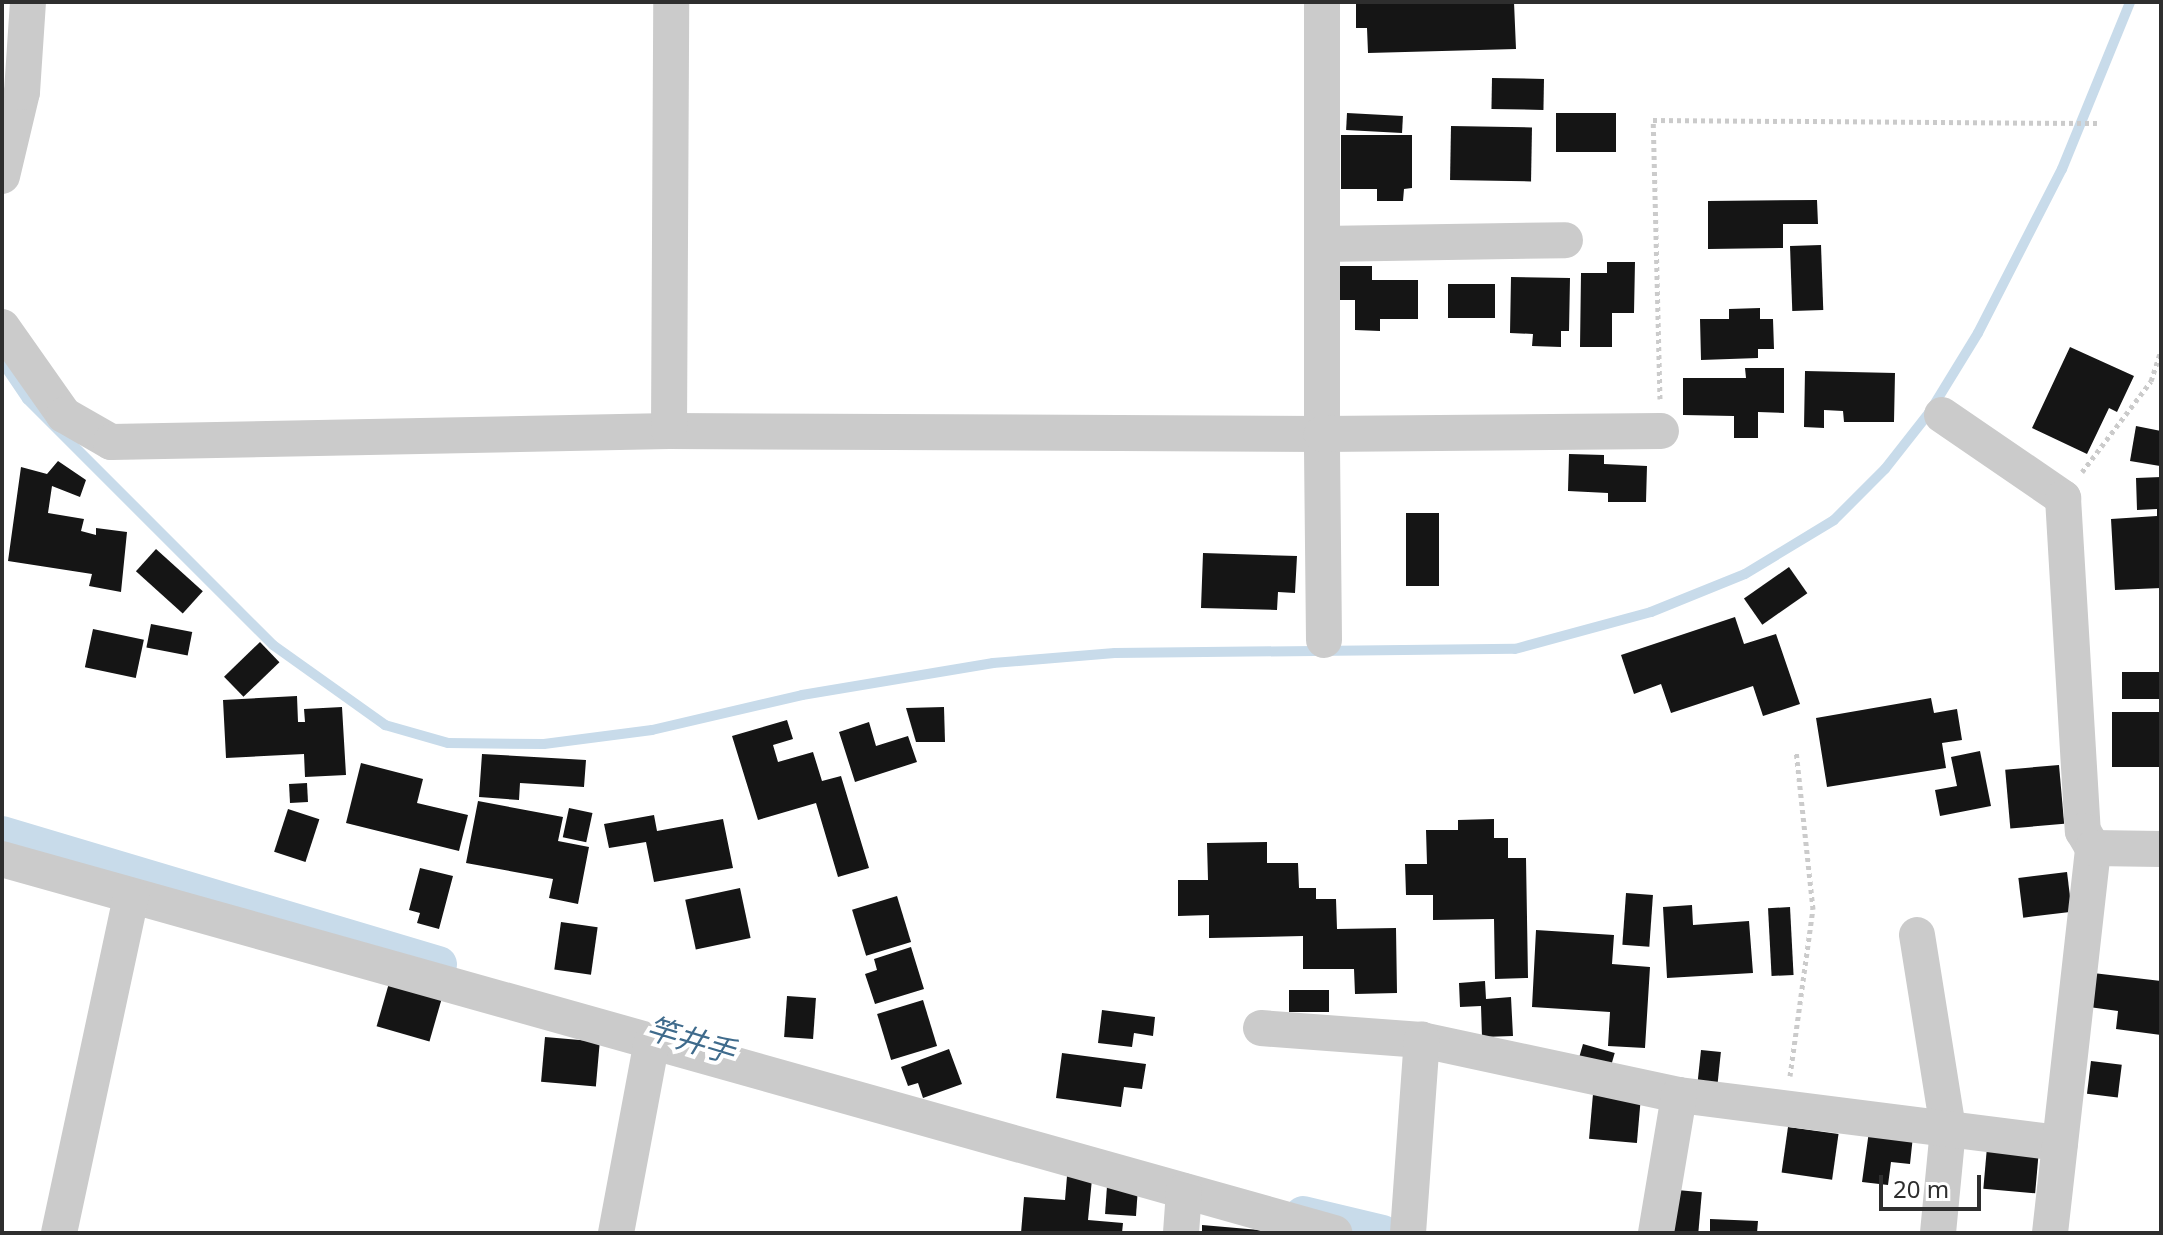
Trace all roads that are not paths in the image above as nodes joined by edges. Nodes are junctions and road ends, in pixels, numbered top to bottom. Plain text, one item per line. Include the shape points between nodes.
1 (28, 2) edge
2 (671, 2) edge
3 (1322, 2) edge
4 (2, 176) edge
5 (1565, 240) dead end
6 (1322, 244) junction
7 (2, 327) edge
8 (1942, 415) dead end
9 (669, 431) junction
10 (1661, 431) road end
11 (1322, 434) junction
12 (1324, 640) dead end
13 (2093, 848) junction
14 (2161, 849) edge
15 (2, 859) edge
16 (131, 897) junction
17 (1917, 935) dead end
18 (1261, 1028) dead end
19 (1422, 1040) junction
20 (652, 1041) junction
21 (1679, 1095) junction
22 (1948, 1129) junction
23 (2060, 1143) junction
24 (1184, 1191) junction
25 (59, 1233) edge
26 (616, 1233) edge
27 (1181, 1233) edge
28 (1334, 1233) edge
29 (1408, 1233) edge
30 (1656, 1233) edge
31 (1938, 1233) edge
32 (2050, 1233) edge

1 - 4 street via 22,92
2 - 9 street
3 - 6 street
5 - 6 street
6 - 11 street
7 - 9 street via 64,415 111,442
8 - 13 street via 2063,498 2083,831
9 - 11 street
10 - 11 street
11 - 12 street
13 - 14 street
13 - 23 street
15 - 16 street
16 - 20 street
16 - 25 street
17 - 22 street
18 - 19 street
19 - 21 street
19 - 29 street
20 - 24 street
20 - 26 street
21 - 22 street
21 - 30 street
22 - 23 street
22 - 31 street
23 - 32 street
24 - 27 street
24 - 28 street

